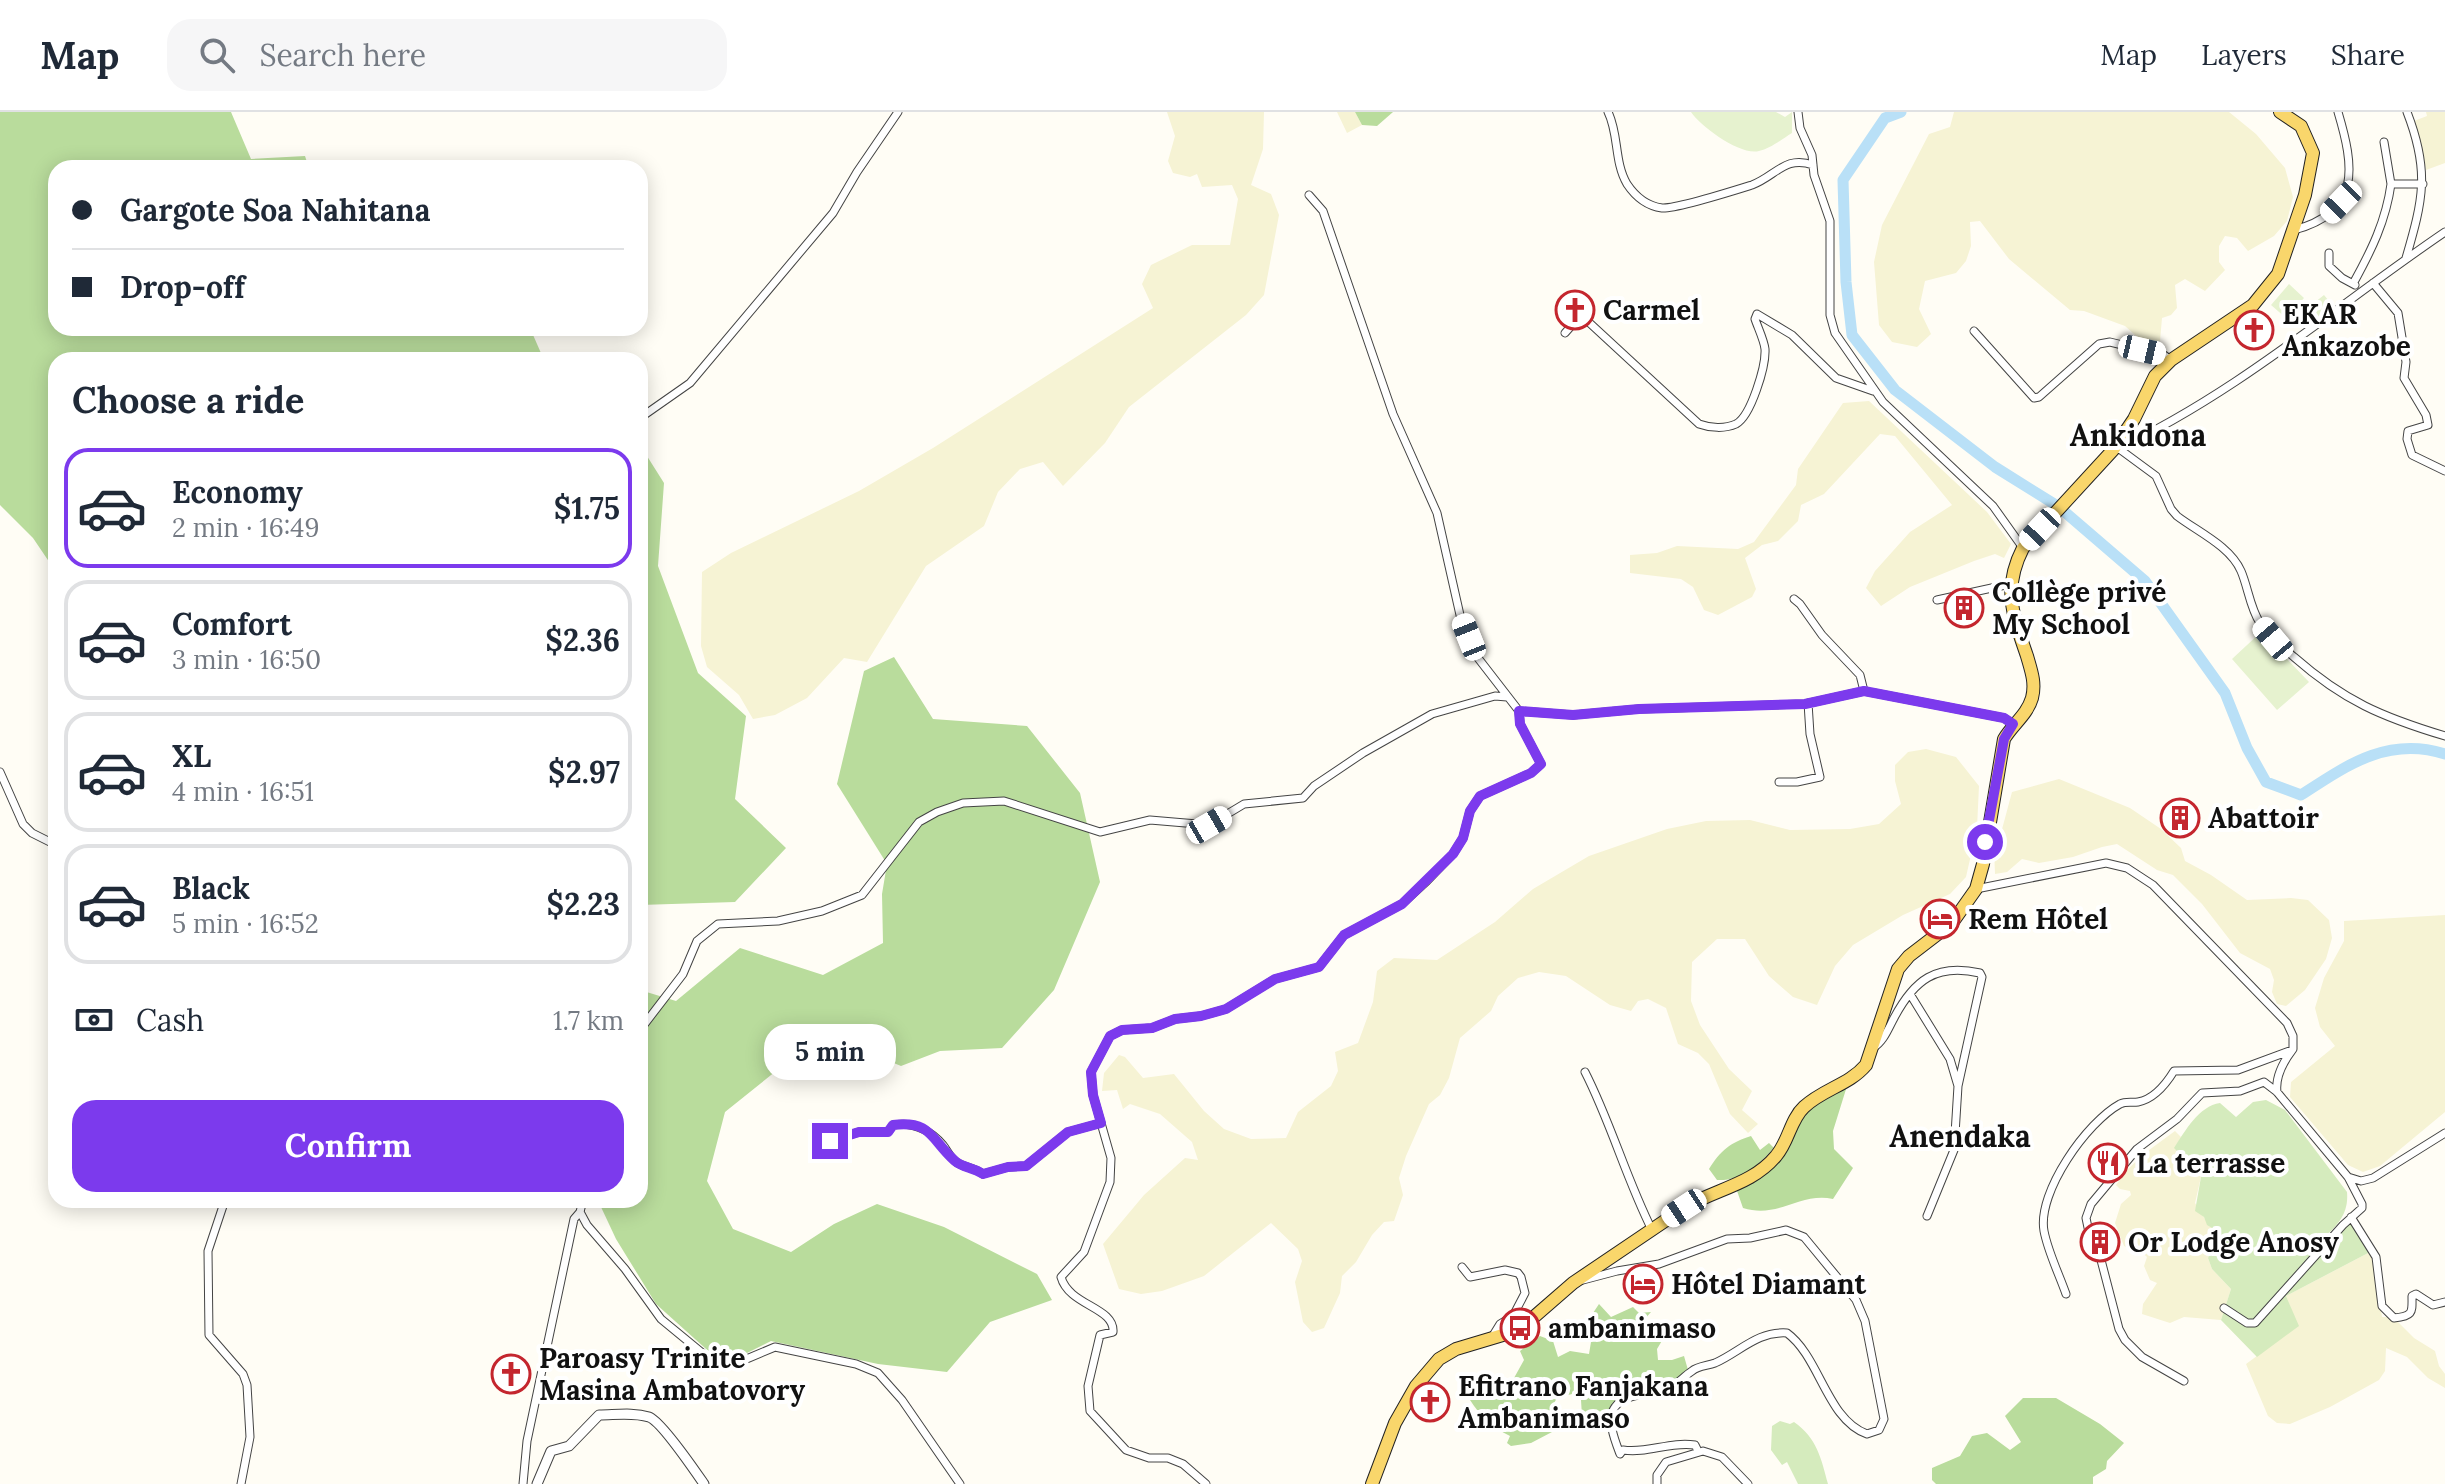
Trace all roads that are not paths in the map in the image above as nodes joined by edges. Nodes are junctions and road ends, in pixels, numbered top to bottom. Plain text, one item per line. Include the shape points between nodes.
1 (898, 112) edge
2 (1608, 112) edge
3 (1798, 112) edge
4 (2280, 112) edge
5 (2338, 112) edge
6 (2407, 112) edge
7 (2384, 142) dead end
8 (1813, 165) junction
9 (2391, 184) junction
10 (2423, 184) junction
11 (1309, 195) dead end
12 (2294, 230) junction
13 (2445, 232) edge
14 (2329, 253) dead end
15 (2406, 258) junction
16 (2354, 282) junction
17 (2373, 283) junction
18 (2360, 293) junction
19 (1974, 331) dead end
20 (1565, 333) dead end
21 (2171, 360) junction
22 (1873, 391) junction
23 (648, 412) edge
24 (2116, 449) junction
25 (2445, 471) edge
26 (2023, 548) junction
27 (2010, 584) junction
28 (1794, 599) dead end
29 (1937, 600) dead end
30 (1864, 691) junction
31 (1507, 697) junction
32 (1808, 703) junction
33 (1519, 711) junction
34 (2013, 724) junction
35 (2445, 736) edge
36 (0, 772) edge
37 (1779, 782) dead end
38 (48, 841) edge
39 (1976, 889) junction
40 (1910, 994) junction
41 (648, 1020) edge
42 (1873, 1048) junction
43 (2293, 1049) junction
44 (1585, 1072) dead end
45 (1958, 1086) junction
46 (2277, 1092) junction
47 (1101, 1123) junction
48 (2445, 1133) edge
49 (830, 1141) dead end
50 (2348, 1177) junction
51 (222, 1208) edge
52 (581, 1208) edge
53 (580, 1212) junction
54 (1927, 1216) dead end
55 (2351, 1217) junction
56 (1652, 1230) junction
57 (1462, 1267) dead end
58 (1573, 1283) junction
59 (2066, 1294) dead end
60 (2445, 1302) edge
61 (2224, 1308) dead end
62 (1492, 1337) junction
63 (2184, 1381) dead end
64 (1698, 1451) junction
65 (1374, 1482) edge
66 (241, 1484) edge
67 (523, 1484) edge
68 (537, 1484) edge
69 (704, 1484) edge
70 (960, 1484) edge
71 (1206, 1484) edge
72 (1657, 1484) edge
73 (1748, 1484) edge

1 - 23 street via 823,225 690,383
2 - 8 street via 1626,182 1646,203 1663,208 1754,184 1787,164
3 - 8 street
4 - 12 main road via 2301,126 2313,153
5 - 12 street via 2351,165 2341,202 2328,215
6 - 10 street via 2423,164
7 - 9 street
8 - 22 street via 1830,221 1830,315 1835,333
9 - 10 street
9 - 16 street via 2388,208
10 - 15 street
11 - 31 street via 1323,211 1393,414 1437,513 1460,615 1478,658
12 - 21 main road via 2267,291
13 - 15 street
14 - 16 street via 2329,266
15 - 17 street
16 - 18 street
17 - 18 street
17 - 25 street via 2398,313 2404,378 2426,415 2428,425 2408,431 2412,455
18 - 24 street via 2232,384
19 - 21 street via 2034,398 2099,344 2110,342
20 - 22 street via 1581,315 1699,424 1710,428 1733,425 1750,404 1765,349 1757,314 1792,335 1836,378
21 - 24 main road via 2155,376
22 - 26 street via 1993,506
24 - 26 main road
24 - 35 street via 2156,476 2177,516 2226,550 2240,568 2258,622 2273,639 2354,702
26 - 27 main road
27 - 29 street
27 - 34 main road via 2011,608 2034,688 2025,715
28 - 30 street via 1860,675
30 - 32 street
30 - 34 street
31 - 33 street
31 - 41 street via 1432,714 1363,753 1303,798 1244,804 1209,825 1150,820 1100,832 1004,801 963,803 937,812 919,822 862,895 778,921 718,924 697,941 683,974
32 - 33 street via 1573,715
32 - 37 street via 1820,777
33 - 47 street via 1520,724 1541,764 1480,796 1463,838 1427,881 1402,904 1344,935 1319,967 1275,979 1226,1009 1110,1036 1091,1072
34 - 39 main road via 2004,739
36 - 38 street via 23,824
39 - 42 main road via 1952,923 1898,969
39 - 43 street via 2106,863 2127,868 2153,885 2287,1023
40 - 42 street
40 - 45 street via 1950,1059
40 - 45 street via 1941,971 1972,971 1982,977
42 - 56 main road via 1856,1076 1800,1110 1782,1148 1755,1175 1697,1200
43 - 46 street via 2283,1061
43 - 59 street via 2238,1070 2174,1071 2147,1098 2123,1102 2077,1146 2054,1182 2044,1216
44 - 56 street
45 - 54 street via 1954,1150
46 - 50 street
46 - 63 street via 2264,1082 2240,1091 2202,1093 2137,1149 2088,1211 2091,1242 2125,1340 2142,1357
47 - 49 street via 1068,1132 1026,1166 983,1174 954,1160 931,1134 908,1123 893,1125 888,1132 859,1132
47 - 71 street via 1111,1158 1110,1182 1084,1252 1061,1277 1076,1299 1114,1324 1113,1332 1100,1335 1088,1386 1090,1411 1126,1450 1183,1464
48 - 50 street via 2373,1178
50 - 55 street via 2362,1204
51 - 66 street via 208,1251 209,1335 247,1385 250,1437
52 - 53 street
53 - 67 street via 574,1219 546,1350
53 - 70 street via 661,1319 712,1361 737,1363 775,1347 878,1373
55 - 60 street via 2376,1257 2382,1306 2394,1318 2411,1311 2416,1294 2433,1305
55 - 61 street via 2255,1323
56 - 58 main road
57 - 62 street via 1470,1277 1505,1270 1521,1277 1525,1293 1513,1316
58 - 62 main road via 1527,1323
58 - 64 street via 1659,1264 1727,1239 1786,1230 1804,1237 1846,1286 1865,1321 1884,1419 1879,1430 1867,1434 1851,1426 1806,1350 1787,1333 1770,1333 1692,1370 1673,1386 1624,1400 1614,1409 1620,1454 1677,1443 1695,1445
62 - 65 main road via 1456,1349 1430,1368 1395,1423
64 - 72 street via 1661,1466
64 - 73 street via 1722,1457
68 - 69 street via 551,1451 569,1446 599,1415 627,1414 652,1417

